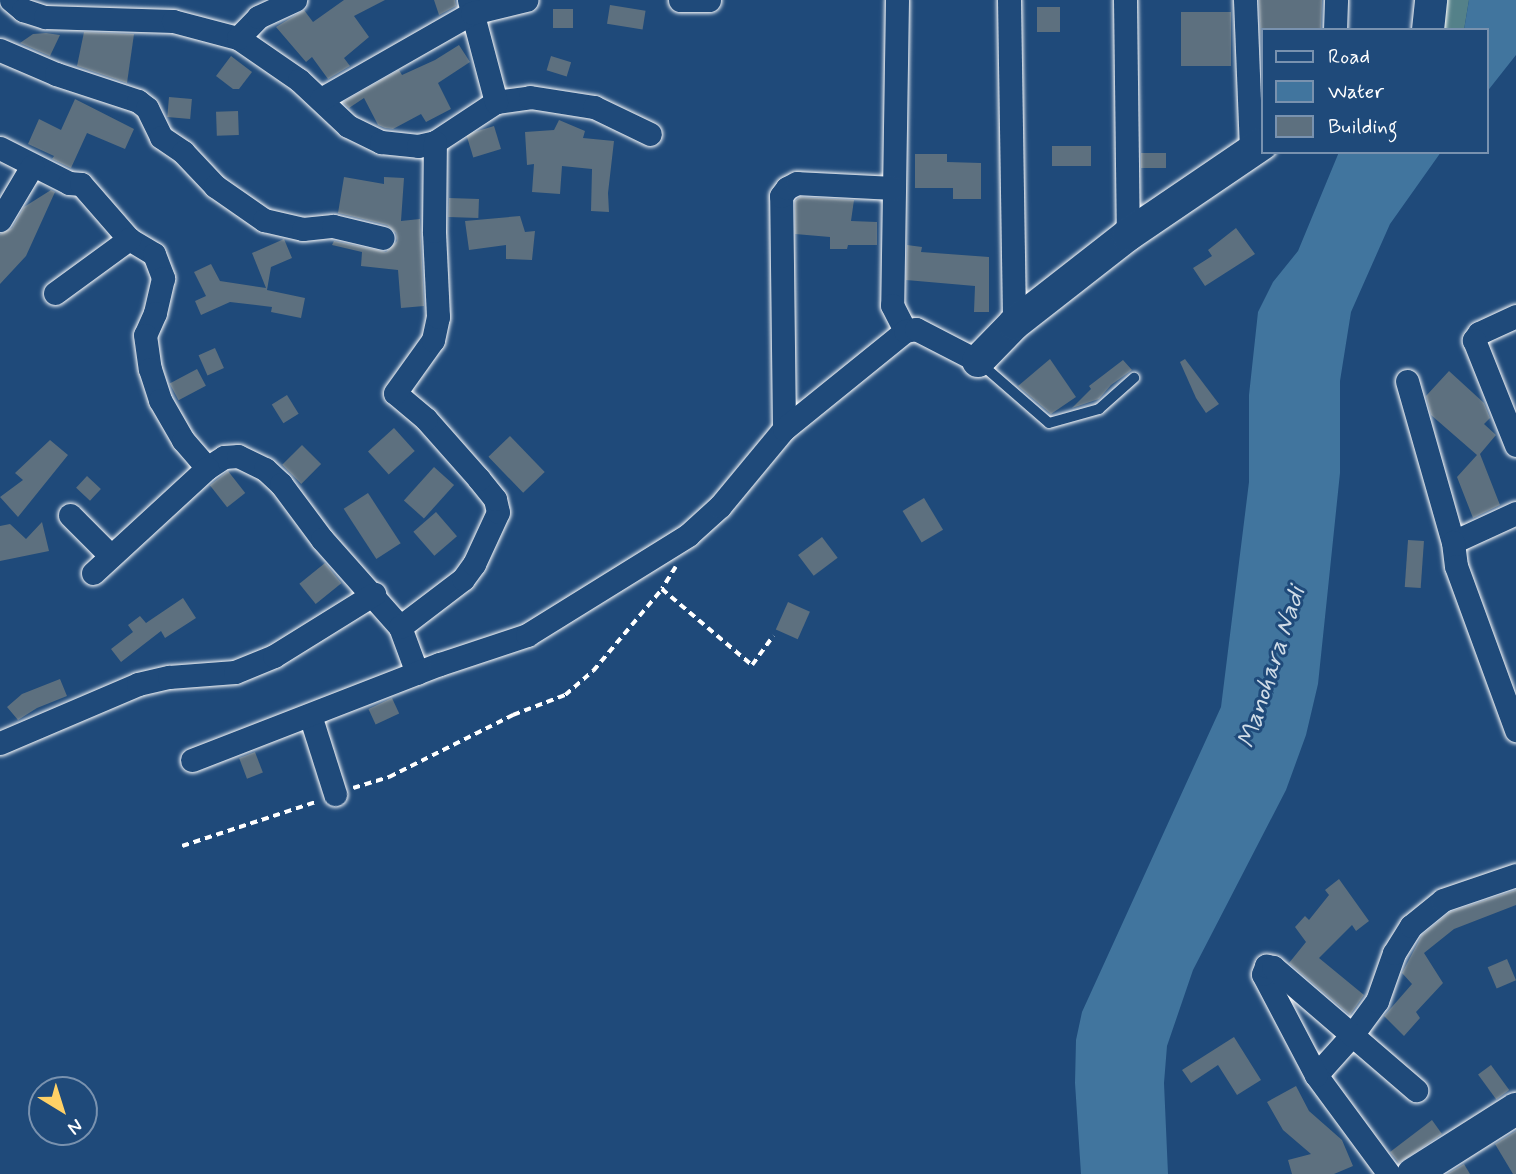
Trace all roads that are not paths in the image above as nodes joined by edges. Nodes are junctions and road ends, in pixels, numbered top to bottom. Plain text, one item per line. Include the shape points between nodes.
1 (10, 0) edge
2 (295, 0) edge
3 (526, 0) edge
4 (680, 0) edge
5 (709, 0) edge
6 (897, 0) edge
7 (1009, 0) edge
8 (1125, 0) edge
9 (1245, 0) edge
10 (1336, 0) edge
11 (1431, 0) edge
12 (471, 7) edge
13 (1335, 28) edge
14 (1428, 28) edge
15 (238, 38) junction
16 (0, 50) edge
17 (321, 99) junction
18 (496, 102) junction
19 (650, 134) dead end
20 (435, 142) junction
21 (1256, 147) edge
22 (0, 148) edge
23 (32, 166) junction
24 (892, 188) junction
25 (0, 220) edge
26 (1128, 235) junction
27 (383, 238) dead end
28 (129, 239) junction
29 (55, 293) dead end
30 (1516, 316) edge
31 (1014, 324) junction
32 (905, 331) junction
33 (978, 361) junction
34 (1134, 379) dead end
35 (1407, 381) dead end
36 (784, 429) junction
37 (1516, 445) edge
38 (207, 468) junction
39 (1516, 513) edge
40 (70, 515) dead end
41 (1452, 542) junction
42 (110, 555) junction
43 (93, 573) dead end
44 (374, 594) junction
45 (400, 627) junction
46 (417, 673) junction
47 (310, 715) junction
48 (1516, 730) edge
49 (0, 743) edge
50 (192, 760) dead end
51 (335, 794) road end
52 (1516, 875) edge
53 (1352, 1035) junction
54 (1316, 1075) junction
55 (1416, 1090) dead end
56 (1516, 1109) edge
57 (1389, 1174) edge
58 (1413, 1174) edge

1 - 15 street via 45,17 173,21
2 - 15 street via 258,17
3 - 12 street
4 - 5 street
6 - 24 street
7 - 31 street
8 - 26 street
9 - 21 street
10 - 13 street
11 - 14 street
12 - 17 street
12 - 18 street
15 - 17 street via 272,58
16 - 27 street via 138,101 147,108 161,137 184,152 215,186 264,220 303,229 333,226
17 - 20 street via 348,126 381,142 418,146
18 - 19 street via 530,97 567,101 594,107
18 - 20 street
20 - 45 street via 438,317 433,340 395,393 426,419 480,479 495,499 498,512 463,579
21 - 26 street
22 - 23 street
23 - 25 street
23 - 28 street via 81,184
24 - 32 street via 892,305
24 - 36 street via 797,183 781,196
26 - 31 street
28 - 29 street
28 - 38 street via 154,254 163,278 145,335 160,400 183,440
30 - 37 street via 1479,333 1475,340
31 - 33 street
32 - 33 street via 916,329
32 - 36 street
33 - 34 lane via 1049,423 1099,409
35 - 41 street
36 - 46 street via 720,506 688,535 527,635
38 - 42 street
38 - 44 street via 224,457 238,456 265,469
39 - 41 street
40 - 42 street
41 - 48 street via 1456,566
42 - 43 street
44 - 45 street
44 - 49 street via 274,656 236,671 138,684
45 - 46 street
46 - 47 street
47 - 50 street
47 - 51 street
52 - 53 street via 1443,900 1411,926 1394,953 1377,1001
53 - 54 street
53 - 54 street via 1273,967 1266,966 1263,974
53 - 55 street
54 - 57 street
56 - 58 street

